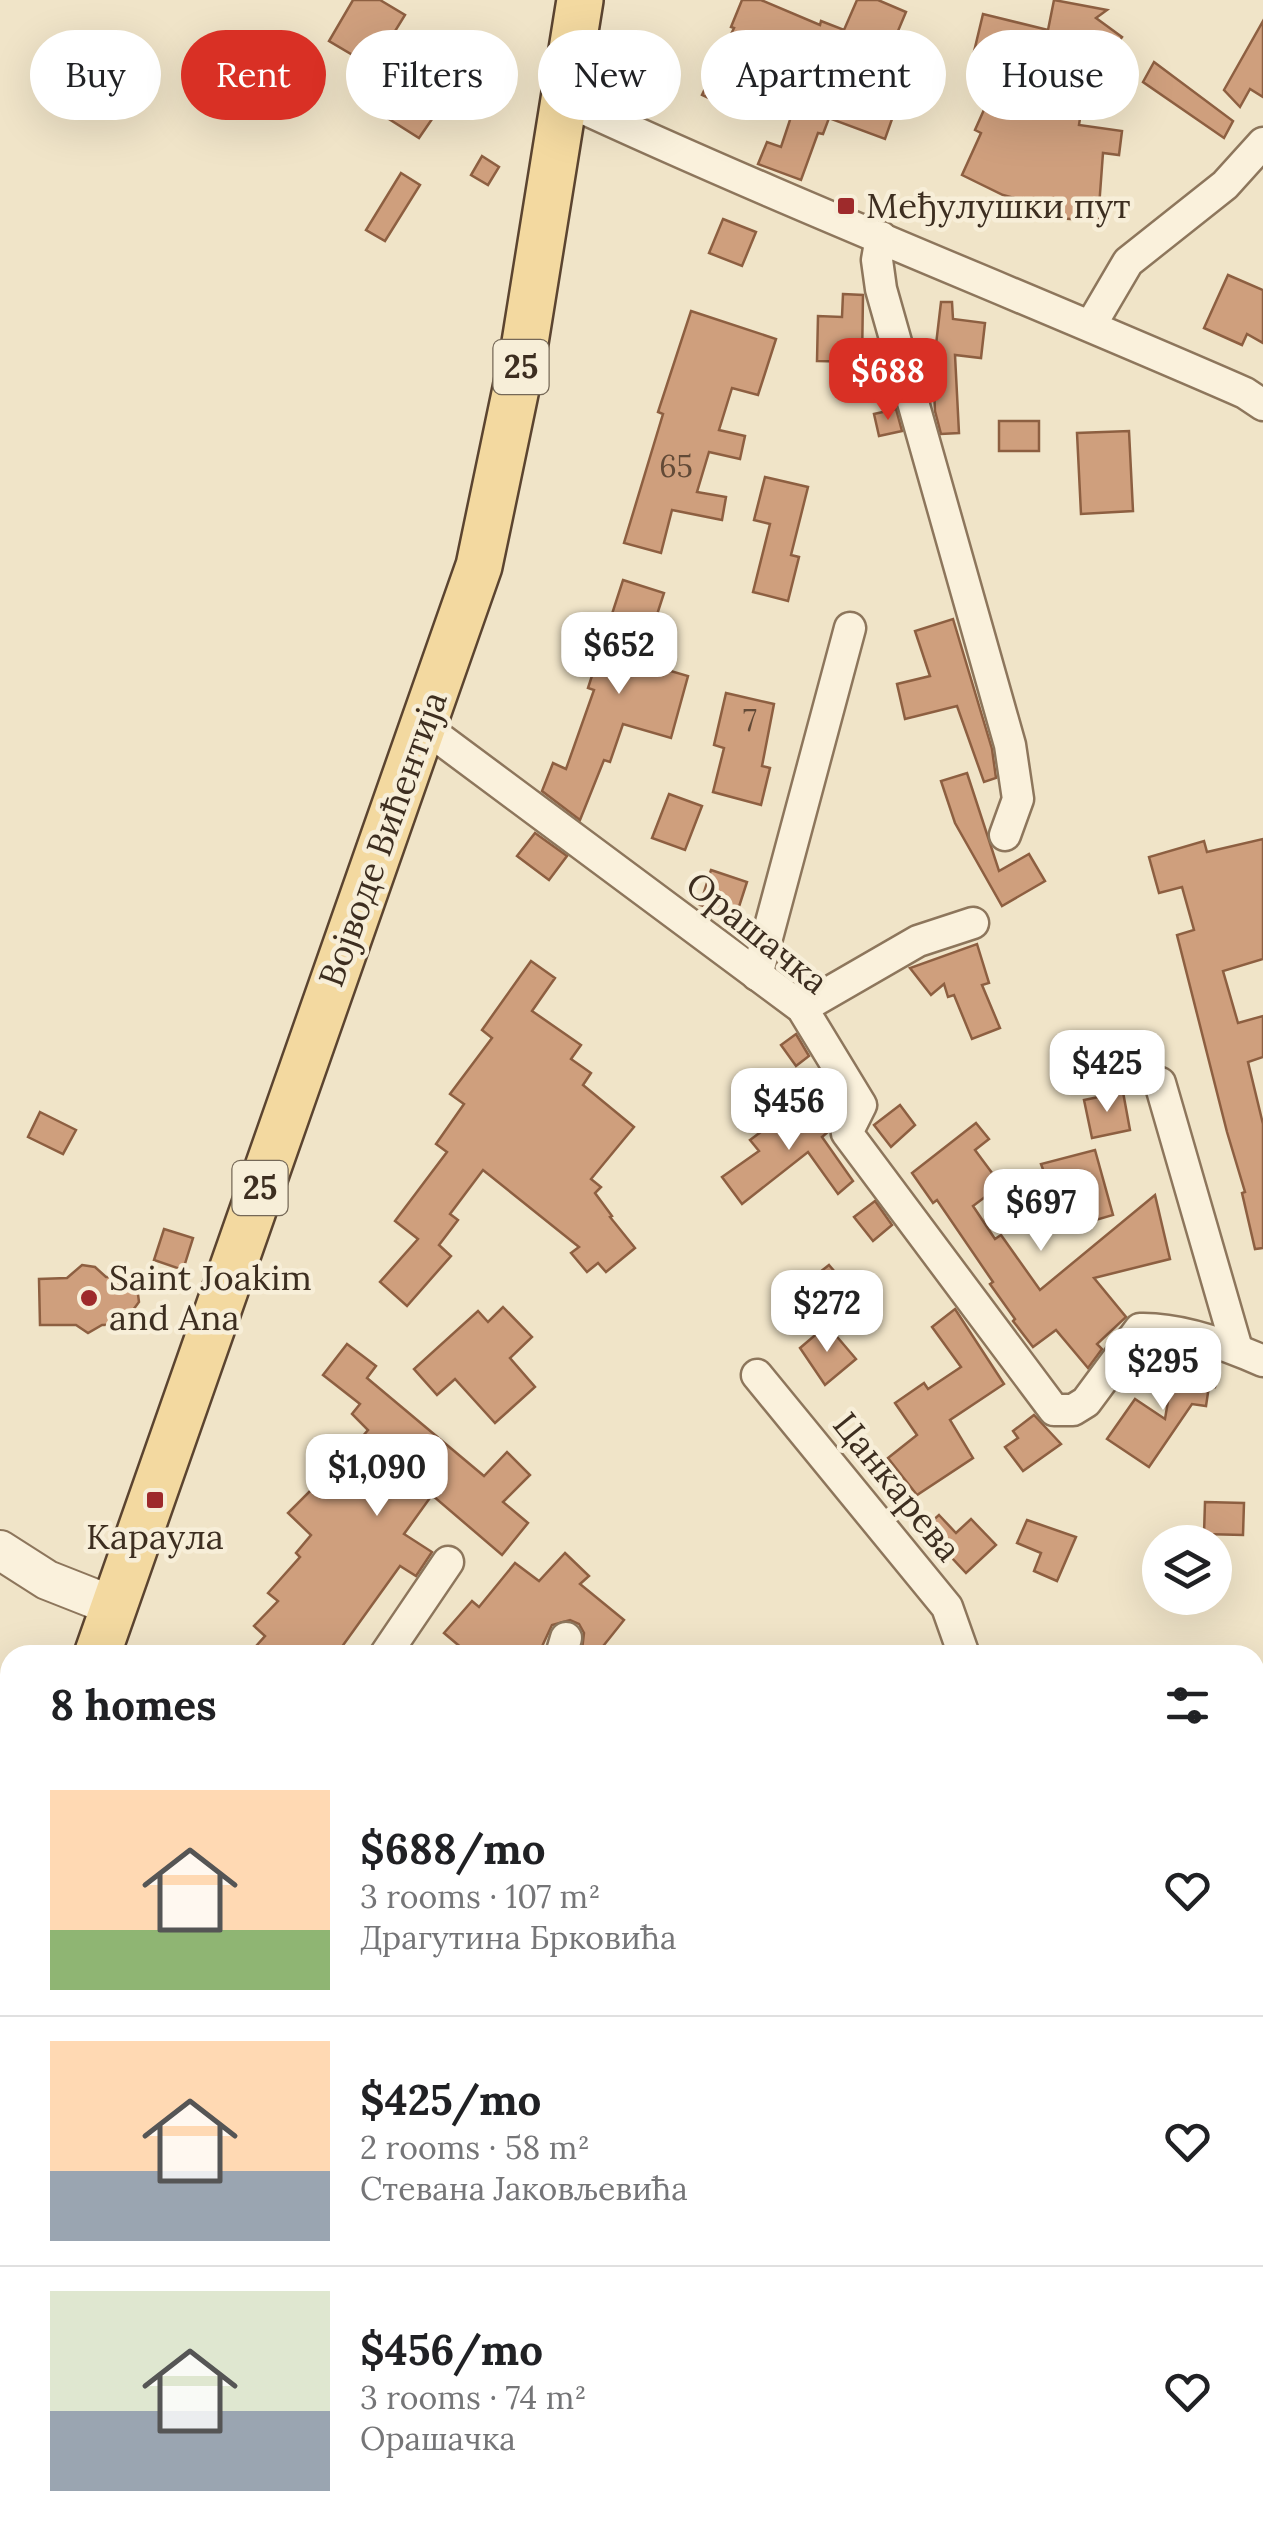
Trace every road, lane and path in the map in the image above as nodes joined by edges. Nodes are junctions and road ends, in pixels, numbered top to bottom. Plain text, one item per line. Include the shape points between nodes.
1 (580, 0) edge
2 (576, 30) edge
3 (562, 120) edge
4 (608, 120) edge
5 (1263, 142) edge
6 (881, 237) junction
7 (1091, 325) junction
8 (1263, 405) edge
9 (850, 628) dead end
10 (424, 726) junction
11 (1005, 835) dead end
12 (973, 923) dead end
13 (757, 975) junction
14 (802, 1008) junction
15 (1160, 1083) dead end
16 (1250, 1355) edge
17 (757, 1375) dead end
18 (0, 1550) edge
19 (448, 1562) dead end
20 (107, 1640) edge
21 (392, 1645) edge
22 (960, 1645) edge

1 - 2 main road, Војводе Вићентија / 25
3 - 10 main road, Војводе Вићентија / 25 via 492,512
4 - 6 street
5 - 7 street via 1225,184 1128,262
6 - 7 street
6 - 11 street via 880,290 1010,745 1018,799
7 - 8 street
9 - 13 street
10 - 13 street, Орашачка
10 - 20 main road, Војводе Вићентија / 25
12 - 14 street via 918,941
13 - 14 street, Орашачка
14 - 16 street, Орашачка via 861,1105 848,1132 1054,1410 1086,1402 1140,1329
15 - 16 street
17 - 22 street, Цанкарева via 947,1607
18 - 20 street via 56,1585
19 - 21 street

